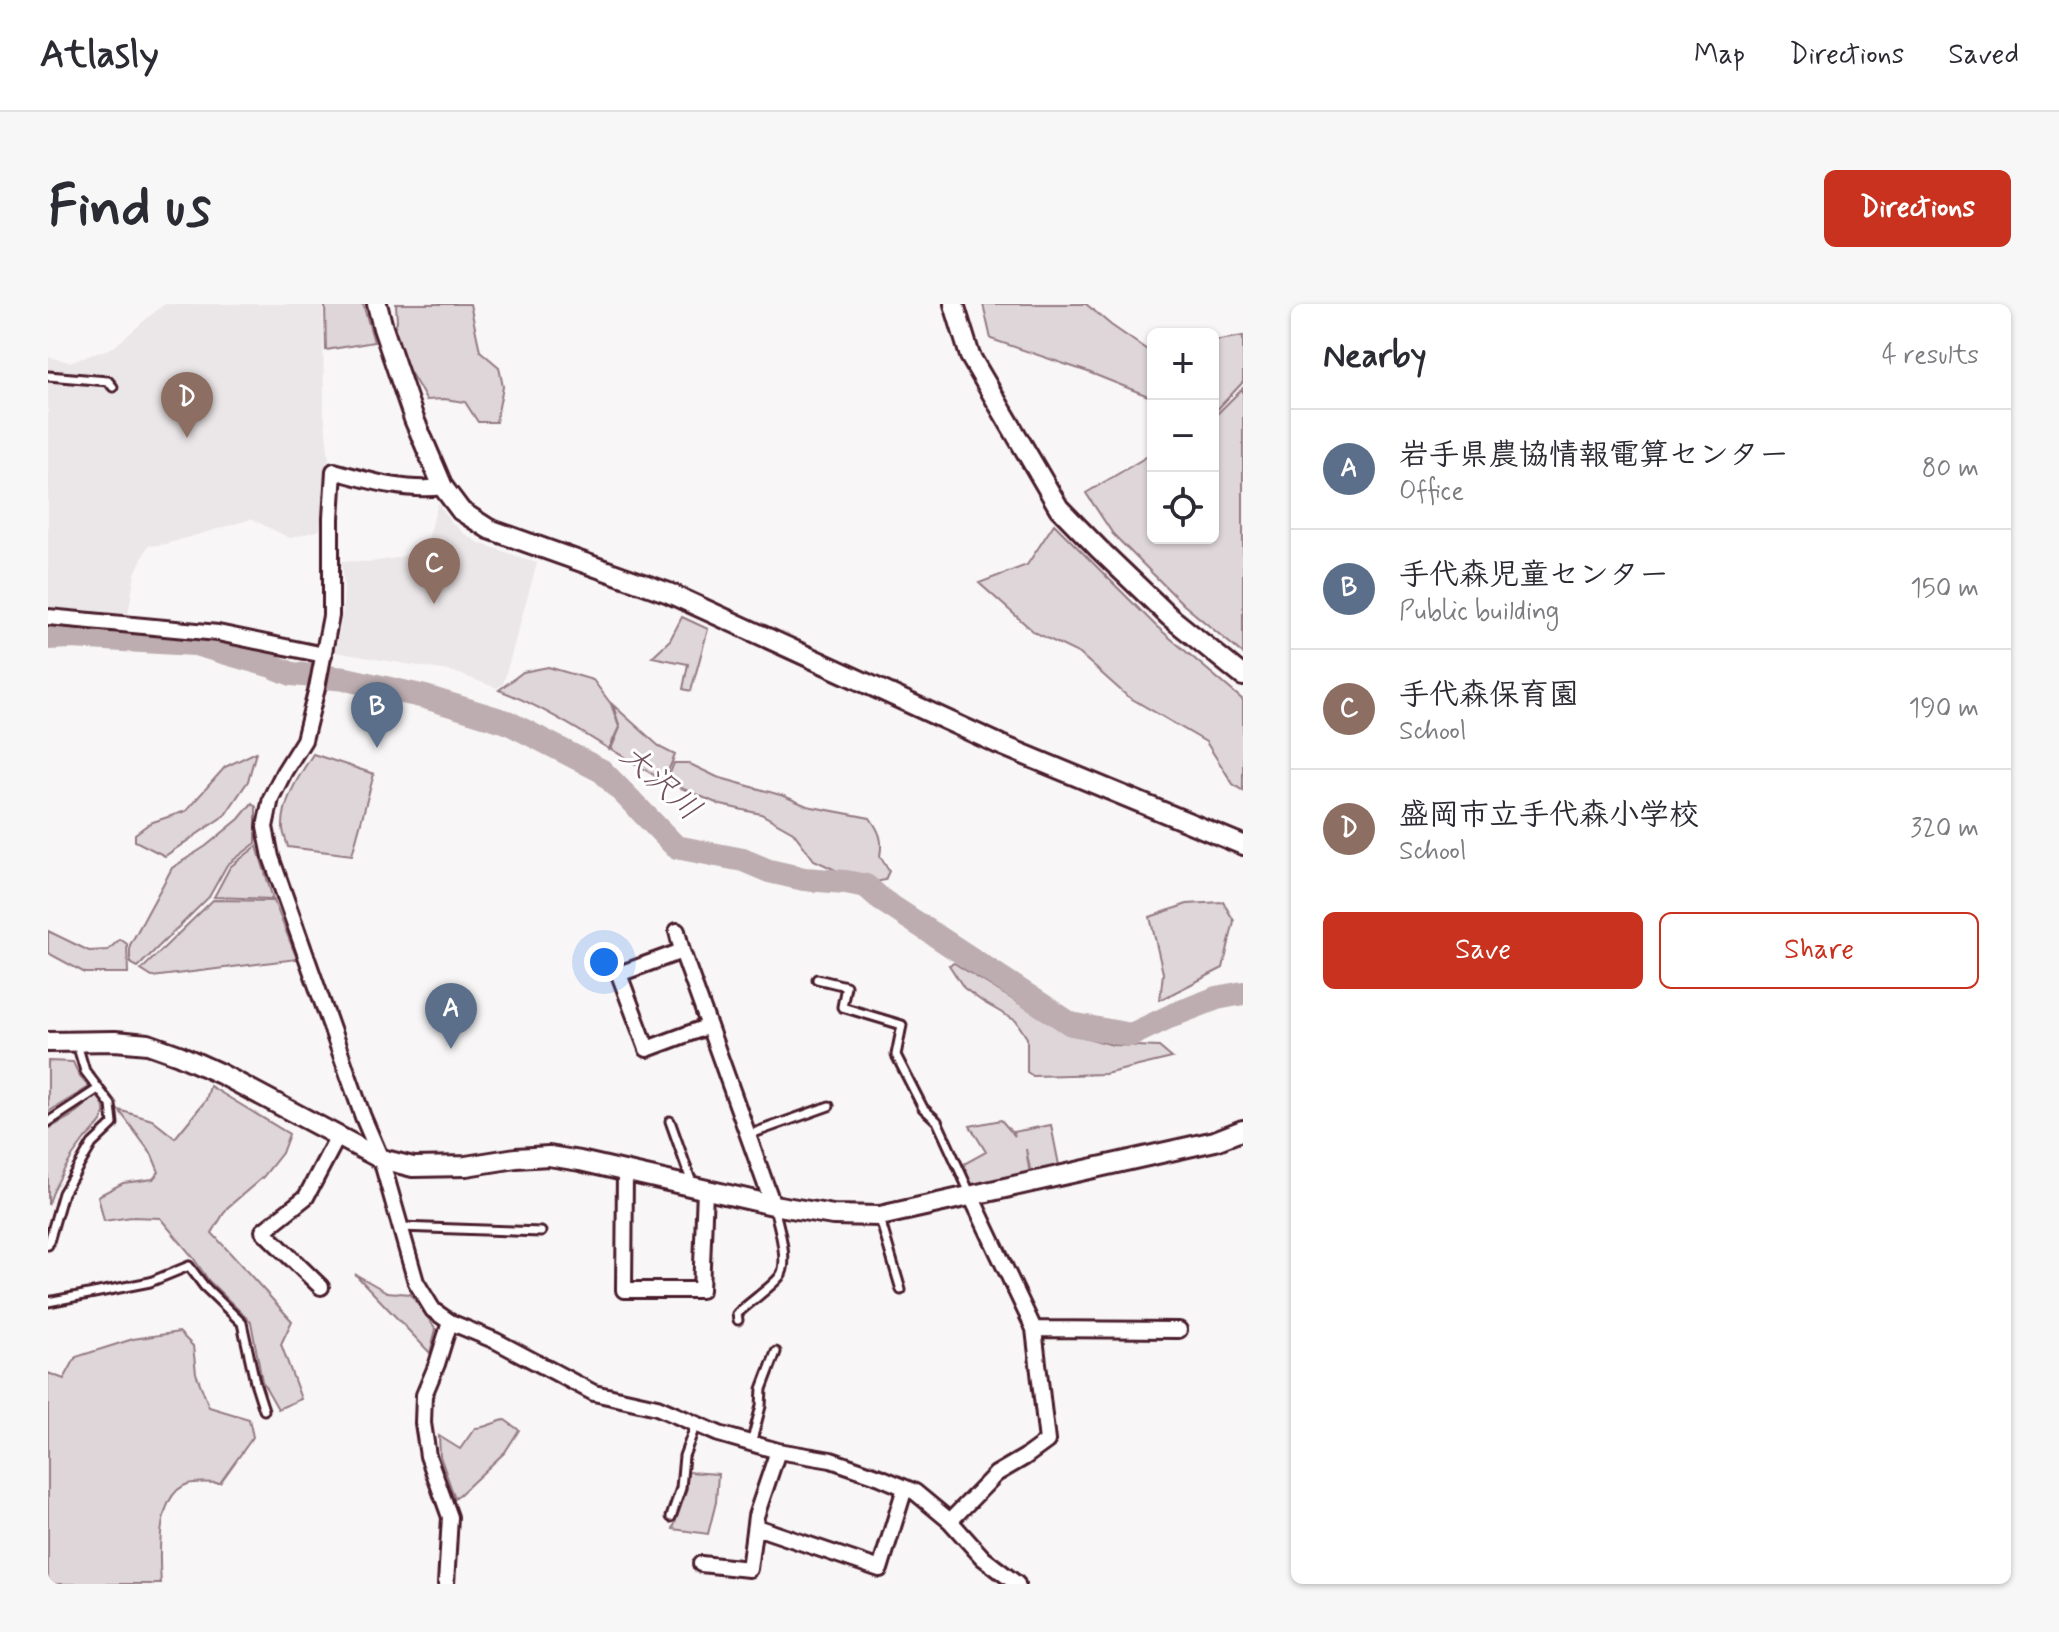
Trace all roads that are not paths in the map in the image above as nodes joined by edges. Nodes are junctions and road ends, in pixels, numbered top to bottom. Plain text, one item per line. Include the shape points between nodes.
1 (377, 304) edge
2 (954, 304) edge
3 (48, 376) edge
4 (113, 387) dead end
5 (443, 487) junction
6 (48, 617) edge
7 (323, 658) junction
8 (1243, 676) edge
9 (1243, 845) edge
10 (677, 931) dead end
11 (682, 951) junction
12 (817, 979) dead end
13 (709, 1026) junction
14 (48, 1042) edge
15 (77, 1043) junction
16 (98, 1089) junction
17 (829, 1106) dead end
18 (670, 1121) dead end
19 (48, 1122) edge
20 (1243, 1130) edge
21 (748, 1135) junction
22 (338, 1136) junction
23 (381, 1159) junction
24 (625, 1171) junction
25 (699, 1188) junction
26 (971, 1196) junction
27 (773, 1205) junction
28 (880, 1216) junction
29 (400, 1227) junction
30 (541, 1232) dead end
31 (48, 1245) edge
32 (321, 1287) dead end
33 (901, 1290) dead end
34 (48, 1302) edge
35 (738, 1320) dead end
36 (450, 1322) junction
37 (1034, 1329) junction
38 (1179, 1330) dead end
39 (776, 1352) dead end
40 (264, 1410) dead end
41 (696, 1424) junction
42 (751, 1444) junction
43 (778, 1451) junction
44 (905, 1488) junction
45 (671, 1517) dead end
46 (950, 1521) junction
47 (756, 1527) junction
48 (701, 1564) dead end
49 (446, 1584) edge
50 (1017, 1584) edge

1 - 5 street via 414,419
2 - 8 street via 970,356 1059,508 1170,617
3 - 4 lane via 108,381
5 - 7 street via 383,484 334,471 331,616
5 - 9 street via 461,511 489,529 669,593 1001,745
6 - 7 street via 218,633
7 - 23 street via 304,740 271,798 265,827 271,857
10 - 11 street
11 - 13 street
11 - 13 street via 619,974 647,1049
12 - 26 lane via 846,986 842,1007 902,1025 896,1055 923,1108 937,1121
13 - 21 street
14 - 15 street
15 - 16 lane via 85,1071
15 - 22 street via 148,1044 179,1055
16 - 19 lane
16 - 31 lane via 111,1105 113,1124 92,1144 63,1193
17 - 21 lane
18 - 25 lane
20 - 26 street via 1215,1141
21 - 27 street
22 - 23 street
22 - 32 street via 306,1197 263,1231
23 - 24 street via 413,1167 549,1156
23 - 29 street
24 - 25 street
24 - 25 street via 624,1290 701,1290
25 - 27 street
26 - 28 street
26 - 37 street
27 - 28 street
27 - 35 lane via 784,1265 781,1275 737,1314
28 - 33 lane
29 - 30 lane
29 - 36 street via 416,1282 433,1310
34 - 40 lane via 150,1282 189,1266 242,1323
36 - 41 street via 594,1393 657,1407
36 - 49 street via 424,1395 423,1423 428,1456 450,1517
37 - 38 street
37 - 46 street via 1047,1441 996,1474
39 - 42 lane
41 - 42 street
41 - 45 lane
42 - 43 street
43 - 44 street via 831,1460
43 - 47 street
44 - 46 street
44 - 47 street via 880,1569
46 - 50 street via 983,1558
47 - 48 street via 749,1569

